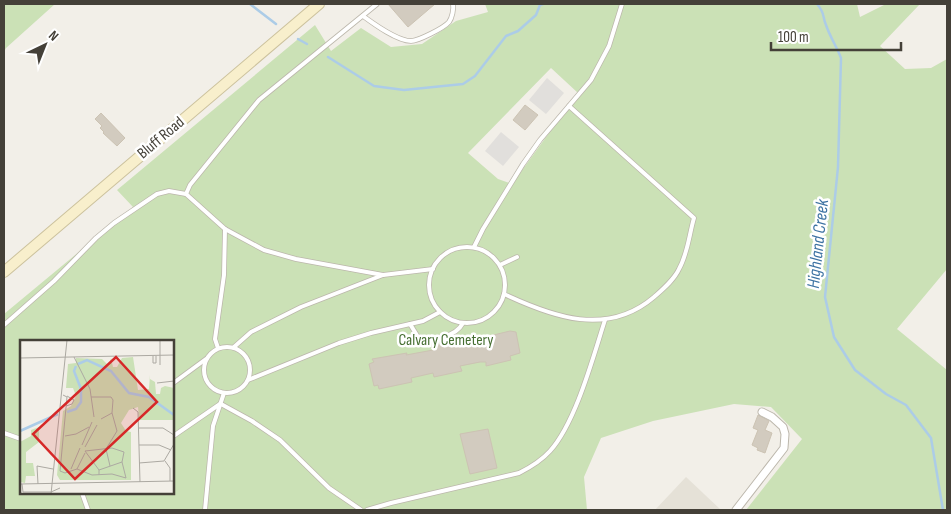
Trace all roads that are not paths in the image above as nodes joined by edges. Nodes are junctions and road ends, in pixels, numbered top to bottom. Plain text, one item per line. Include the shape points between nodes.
1 (319, 4) edge
2 (377, 4) edge
3 (453, 4) edge
4 (622, 4) edge
5 (362, 16) junction
6 (569, 106) junction
7 (186, 194) junction
8 (225, 229) junction
9 (474, 247) junction
10 (517, 257) dead end
11 (500, 265) junction
12 (433, 269) junction
13 (4, 272) edge
14 (383, 275) junction
15 (504, 294) junction
16 (440, 312) junction
17 (605, 320) junction
18 (463, 323) junction
19 (410, 324) junction
20 (4, 325) edge
21 (234, 347) junction
22 (218, 348) junction
23 (206, 359) junction
24 (248, 380) junction
25 (174, 383) edge
26 (224, 393) junction
27 (221, 404) junction
28 (762, 412) dead end
29 (4, 433) edge
30 (20, 434) edge
31 (15, 436) junction
32 (174, 436) edge
33 (20, 438) edge
34 (82, 494) edge
35 (88, 510) edge
36 (205, 510) edge
37 (361, 510) edge
38 (366, 510) edge
39 (736, 510) edge

1 - 13 main road, Bluff Road
2 - 5 lane
3 - 5 lane via 449,22 435,32 411,41 387,33
4 - 6 lane via 609,46 591,80
5 - 7 lane via 260,100
6 - 9 lane via 523,164
6 - 17 lane via 694,218 684,257 669,283 628,314
7 - 8 lane
7 - 20 lane via 169,191 157,194 114,223
8 - 14 lane via 264,250
8 - 22 lane via 224,275 215,339
9 - 11 lane via 489,254
9 - 12 lane via 450,251
10 - 11 lane
11 - 15 lane via 504,274
12 - 14 lane
12 - 16 lane via 431,296
14 - 21 lane via 287,314 251,332
15 - 17 lane via 558,316
15 - 18 lane via 489,316 474,323
16 - 18 lane
16 - 19 lane
17 - 38 lane via 573,410 560,437 535,466 520,473
18 - 19 lane via 451,334 429,340 418,337
19 - 24 lane via 339,343
21 - 22 lane
21 - 24 lane via 249,362
22 - 23 lane
23 - 25 lane
23 - 26 lane via 204,375 207,382
24 - 26 lane via 235,392
26 - 27 lane
27 - 32 lane
27 - 36 lane via 213,426
27 - 37 lane via 280,440 329,488
28 - 39 street via 783,427 784,448
29 - 31 lane
30 - 31 lane
31 - 33 lane
34 - 35 lane

